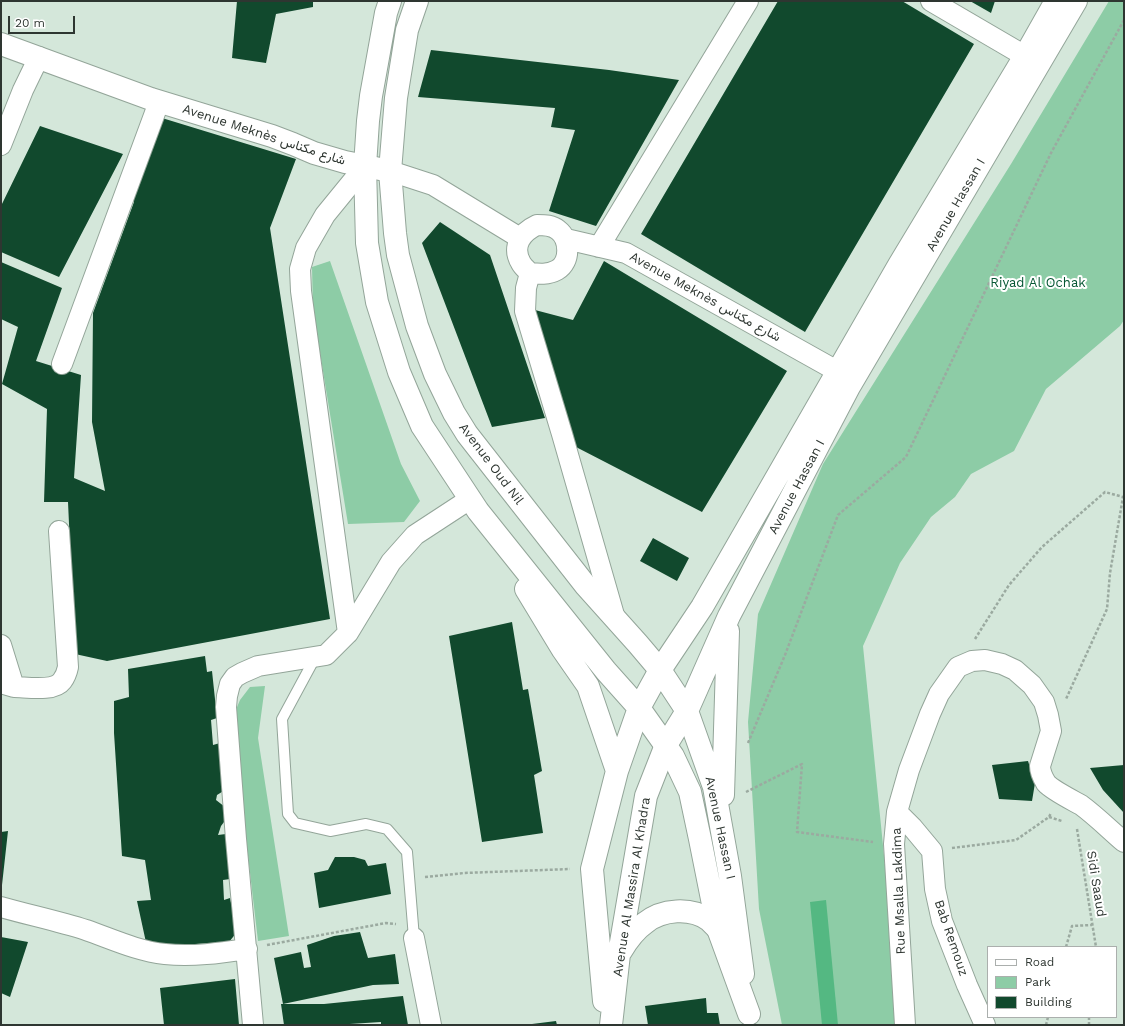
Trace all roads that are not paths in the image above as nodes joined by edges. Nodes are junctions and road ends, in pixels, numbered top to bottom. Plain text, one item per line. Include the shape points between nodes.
1 (416, 1) edge
2 (748, 1) edge
3 (931, 1) edge
4 (1038, 1) edge
5 (1056, 1) edge
6 (1076, 1) edge
7 (387, 5) edge
8 (1043, 23) junction
9 (1, 44) edge
10 (1025, 56) junction
11 (39, 57) junction
12 (159, 102) junction
13 (1, 145) edge
14 (365, 166) junction
15 (390, 171) junction
16 (520, 238) junction
17 (566, 240) junction
18 (598, 247) junction
19 (530, 273) junction
20 (62, 364) dead end
21 (837, 372) junction
22 (474, 505) junction
23 (59, 531) dead end
24 (614, 615) junction
25 (729, 616) junction
26 (348, 633) junction
27 (1, 645) edge
28 (316, 656) junction
29 (660, 670) junction
30 (7, 685) edge
31 (639, 708) junction
32 (687, 711) junction
33 (666, 746) junction
34 (617, 771) junction
35 (897, 812) junction
36 (1124, 842) edge
37 (730, 876) junction
38 (1, 907) edge
39 (718, 929) junction
40 (414, 938) joint
41 (247, 949) junction
42 (619, 954) junction
43 (750, 1020) edge
44 (253, 1025) edge
45 (431, 1025) edge
46 (607, 1025) edge
47 (611, 1025) edge
48 (905, 1025) edge
49 (985, 1025) edge

1 - 15 main road, Avenue Oud Nil via 407,30 396,98
2 - 18 street
3 - 10 street
4 - 8 main road
5 - 8 main road, Avenue Hassan I
6 - 25 main road, Avenue Hassan I via 849,387
7 - 14 main road via 371,96
8 - 10 main road, Avenue Hassan I
9 - 11 main road, Avenue Meknès شارع مكناس
10 - 21 main road, Avenue Hassan I
11 - 12 main road, Avenue Meknès شارع مكناس
11 - 13 street
12 - 14 main road, Avenue Meknès شارع مكناس via 272,136 314,153
12 - 20 street
14 - 15 main road, Avenue Meknès شارع مكناس
14 - 22 main road via 367,243 377,302 399,372 422,426
14 - 26 street via 325,215 304,253 300,269
15 - 16 street, Avenue Meknès شارع مكناس via 432,185
15 - 24 main road, Avenue Oud Nil via 397,248 410,301 435,374 454,413 467,434 586,586
16 - 17 street via 527,230 537,225 548,225 559,230
16 - 19 street via 517,249 520,263
17 - 18 street, Avenue Meknès شارع مكناس
17 - 19 street via 568,250 565,262 558,270 547,274
18 - 21 street, Avenue Meknès شارع مكناس via 626,253
19 - 24 street via 526,288 525,311
21 - 29 main road, Avenue Hassan I via 702,608
22 - 26 street via 415,535 391,562
22 - 31 main road
22 - 34 main road via 588,686
23 - 30 street via 68,667 66,675 61,683 50,688
24 - 29 main road, Avenue Oud Nil
25 - 32 main road, Avenue Hassan I
25 - 37 main road via 722,785
26 - 28 street via 326,655
27 - 30 street
28 - 40 lane via 282,719 288,814 295,824 330,831 366,824 387,829 407,852
28 - 41 street via 258,666 242,673 230,684 227,696 236,839
29 - 31 main road, Avenue Hassan I
29 - 32 main road, Avenue Oud Nil
31 - 33 main road, Avenue Hassan I
31 - 34 main road, Avenue Al Massira Al Khadra
32 - 33 main road, Avenue Al Massira Al Khadra
32 - 37 main road, Avenue Hassan I via 714,787
33 - 39 main road, Avenue Hassan I via 680,768 690,792
33 - 42 main road, Avenue Al Massira Al Khadra via 646,796
34 - 46 main road, Avenue Al Massira Al Khadra via 592,869
35 - 36 street, Rue Msalla Lakdima via 909,770 939,694 958,667 985,660 1015,670 1032,685 1044,702 1051,731 1040,770 1047,784 1082,806
35 - 48 street, Rue Msalla Lakdima via 894,844
35 - 49 street, Bab Remouz via 932,851 935,889 942,921
37 - 43 main road, Avenue Hassan I
38 - 41 street via 86,930 148,952 221,953
39 - 42 main road via 709,920 690,912 662,914 646,921
39 - 43 main road, Avenue Hassan I
40 - 45 street
41 - 44 street
42 - 47 main road, Avenue Al Massira Al Khadra

